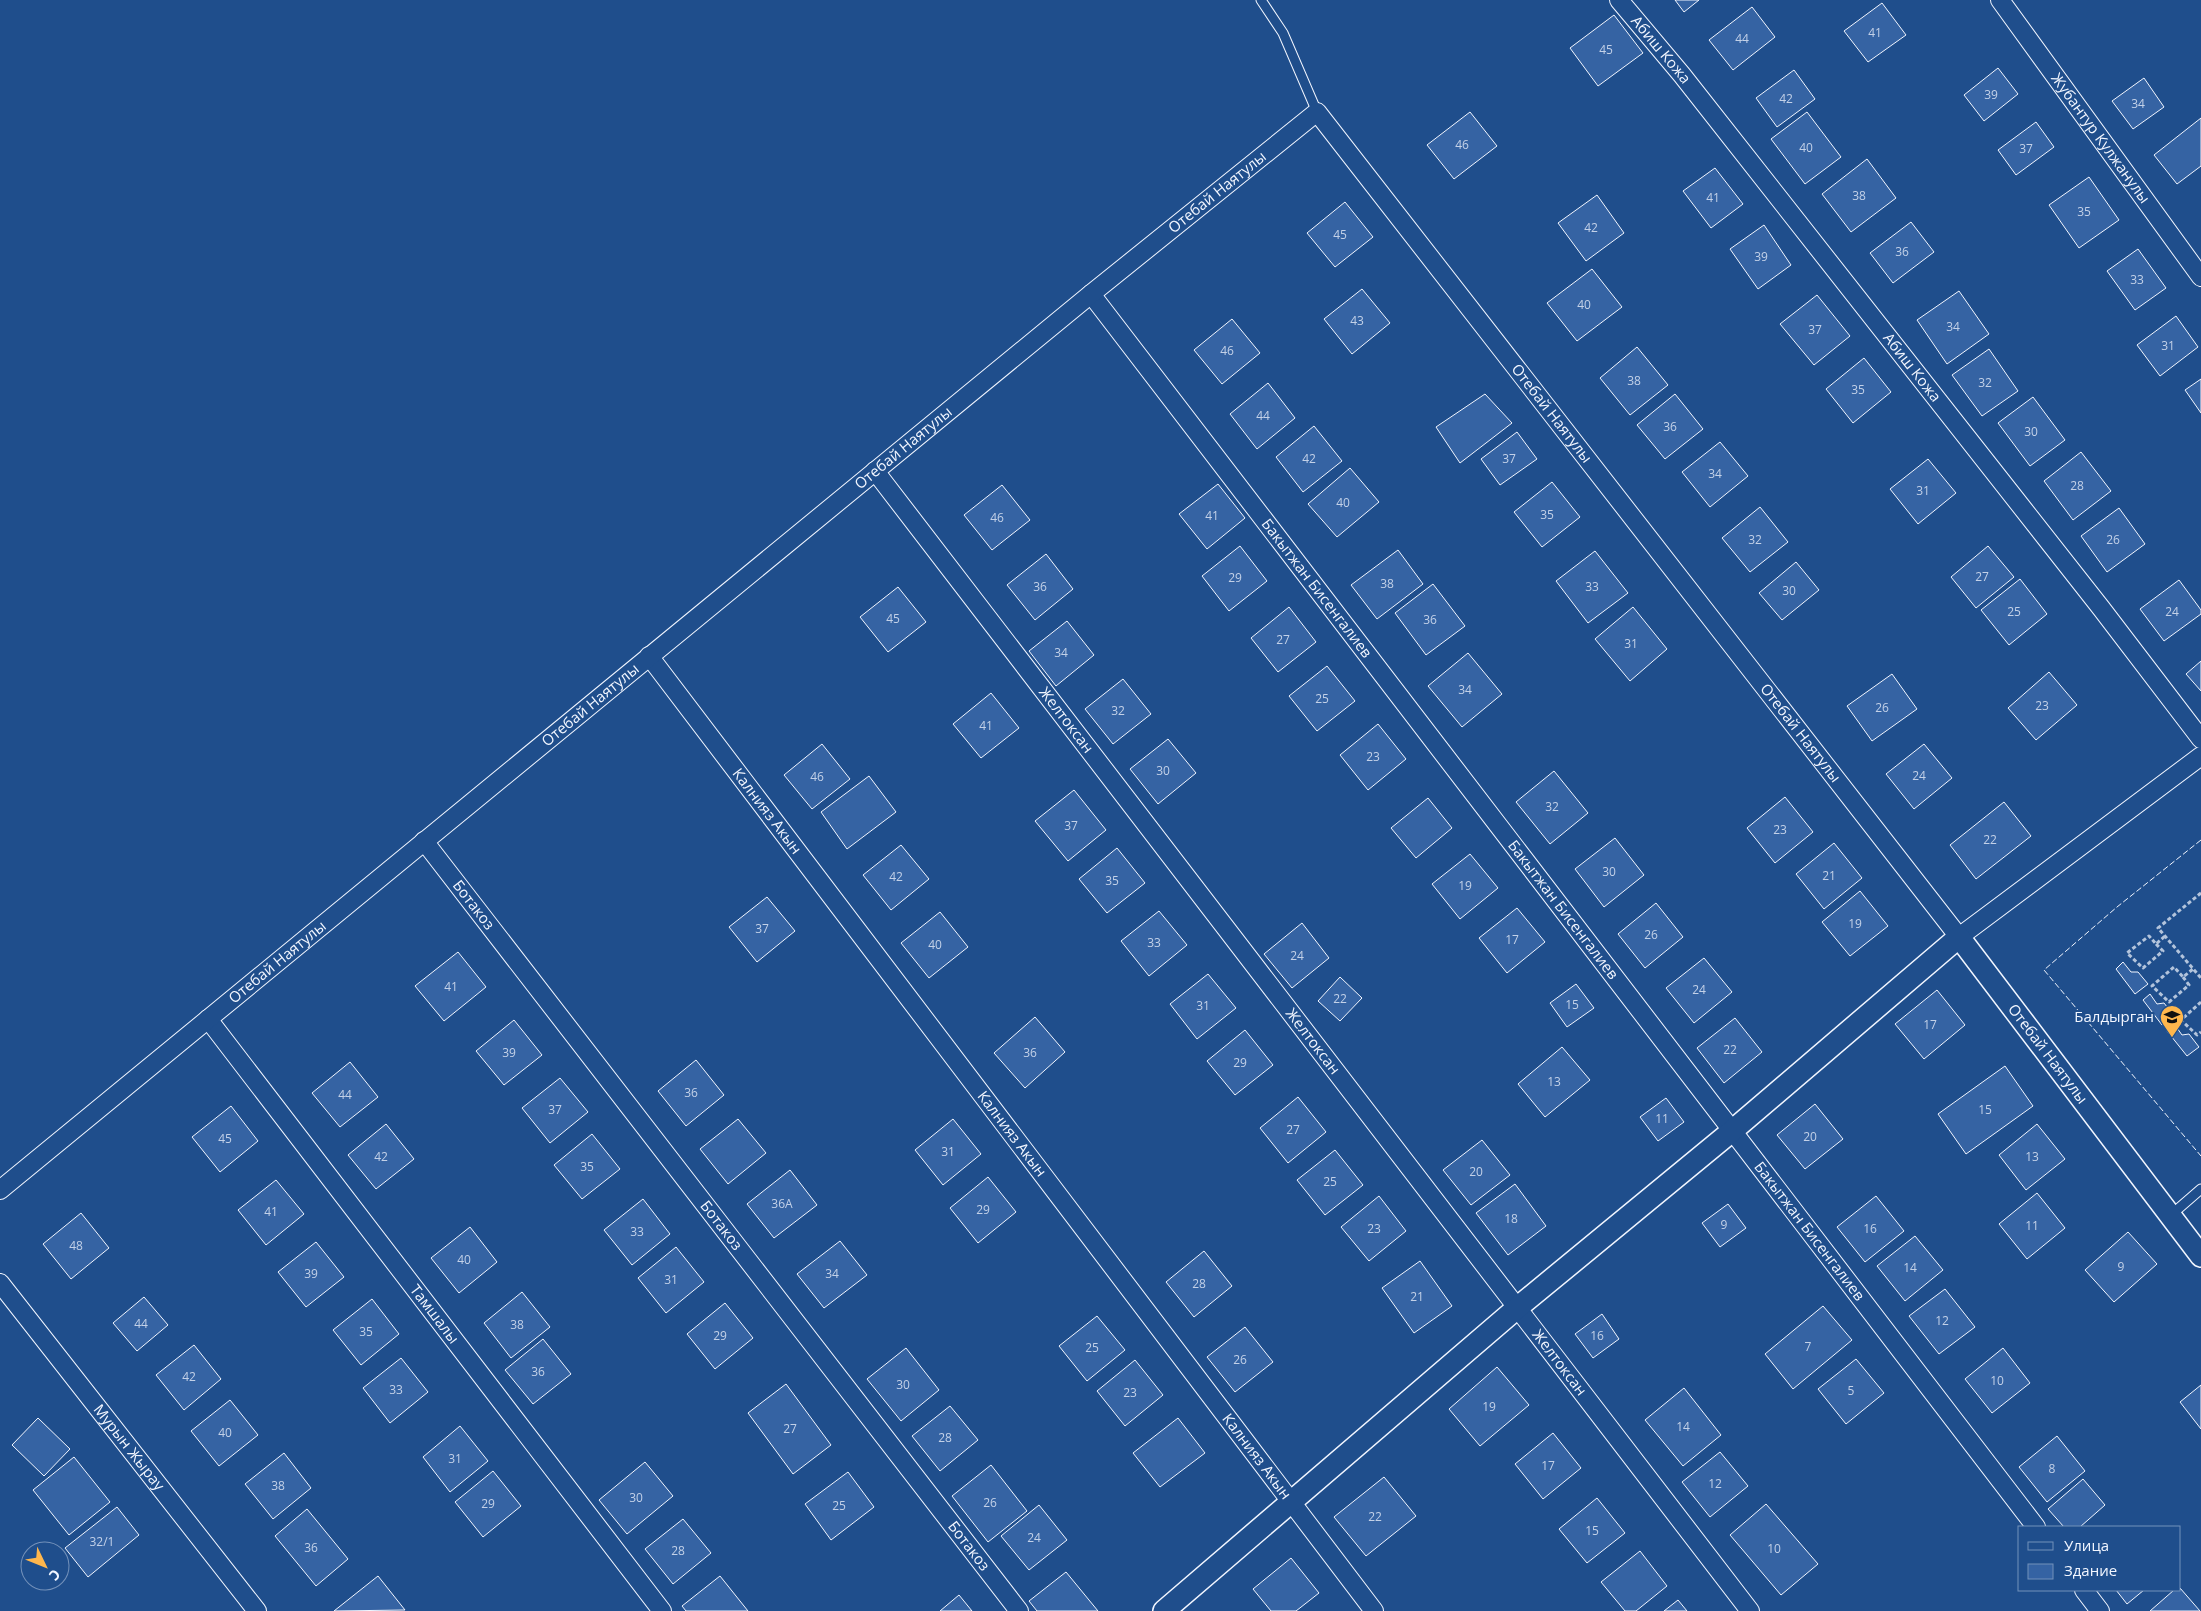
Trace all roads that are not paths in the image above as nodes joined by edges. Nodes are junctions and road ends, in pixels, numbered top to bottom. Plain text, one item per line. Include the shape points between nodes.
1 (1261, 0) edge
2 (1619, 0) edge
3 (2000, 0) edge
4 (1317, 112) junction
5 (2201, 277) edge
6 (1091, 294) junction
7 (874, 471) junction
8 (649, 656) junction
9 (2201, 739) edge
10 (2201, 756) edge
11 (424, 842) junction
12 (1959, 937) junction
13 (208, 1019) junction
14 (1732, 1131) junction
15 (2201, 1189) edge
16 (0, 1190) edge
17 (2170, 1215) junction
18 (2201, 1256) edge
19 (0, 1283) edge
20 (1517, 1308) junction
21 (1292, 1503) junction
22 (2035, 1526) edge
23 (2085, 1591) edge
24 (257, 1611) edge
25 (662, 1611) edge
26 (1018, 1611) edge
27 (1164, 1611) edge
28 (1374, 1611) edge
29 (1750, 1611) edge
30 (2100, 1611) edge

1 - 4 lane via 1283,33
2 - 9 street, Абиш Кожа via 1682,75
3 - 5 street, Жубантур Кулжанулы
4 - 6 street, Отебай Наятулы
4 - 12 street, Отебай Наятулы
6 - 7 street, Отебай Наятулы
6 - 14 street, Бакытжан Бисенгалиев
7 - 8 street, Отебай Наятулы
7 - 20 street, Желтоксан
8 - 11 street, Отебай Наятулы
8 - 21 street, Калнияз Акын
10 - 12 street
11 - 13 street, Отебай Наятулы
11 - 26 street, Ботакоз
12 - 14 street
12 - 17 street, Отебай Наятулы
13 - 16 street, Отебай Наятулы
13 - 25 street, Тамшалы
14 - 20 street
14 - 22 street, Бакытжан Бисенгалиев
15 - 17 lane
17 - 18 street, Отебай Наятулы
19 - 24 street, Мурын Жырау
20 - 21 street
20 - 29 street, Желтоксан
21 - 27 street
21 - 28 street, Калнияз Акын
23 - 30 street

